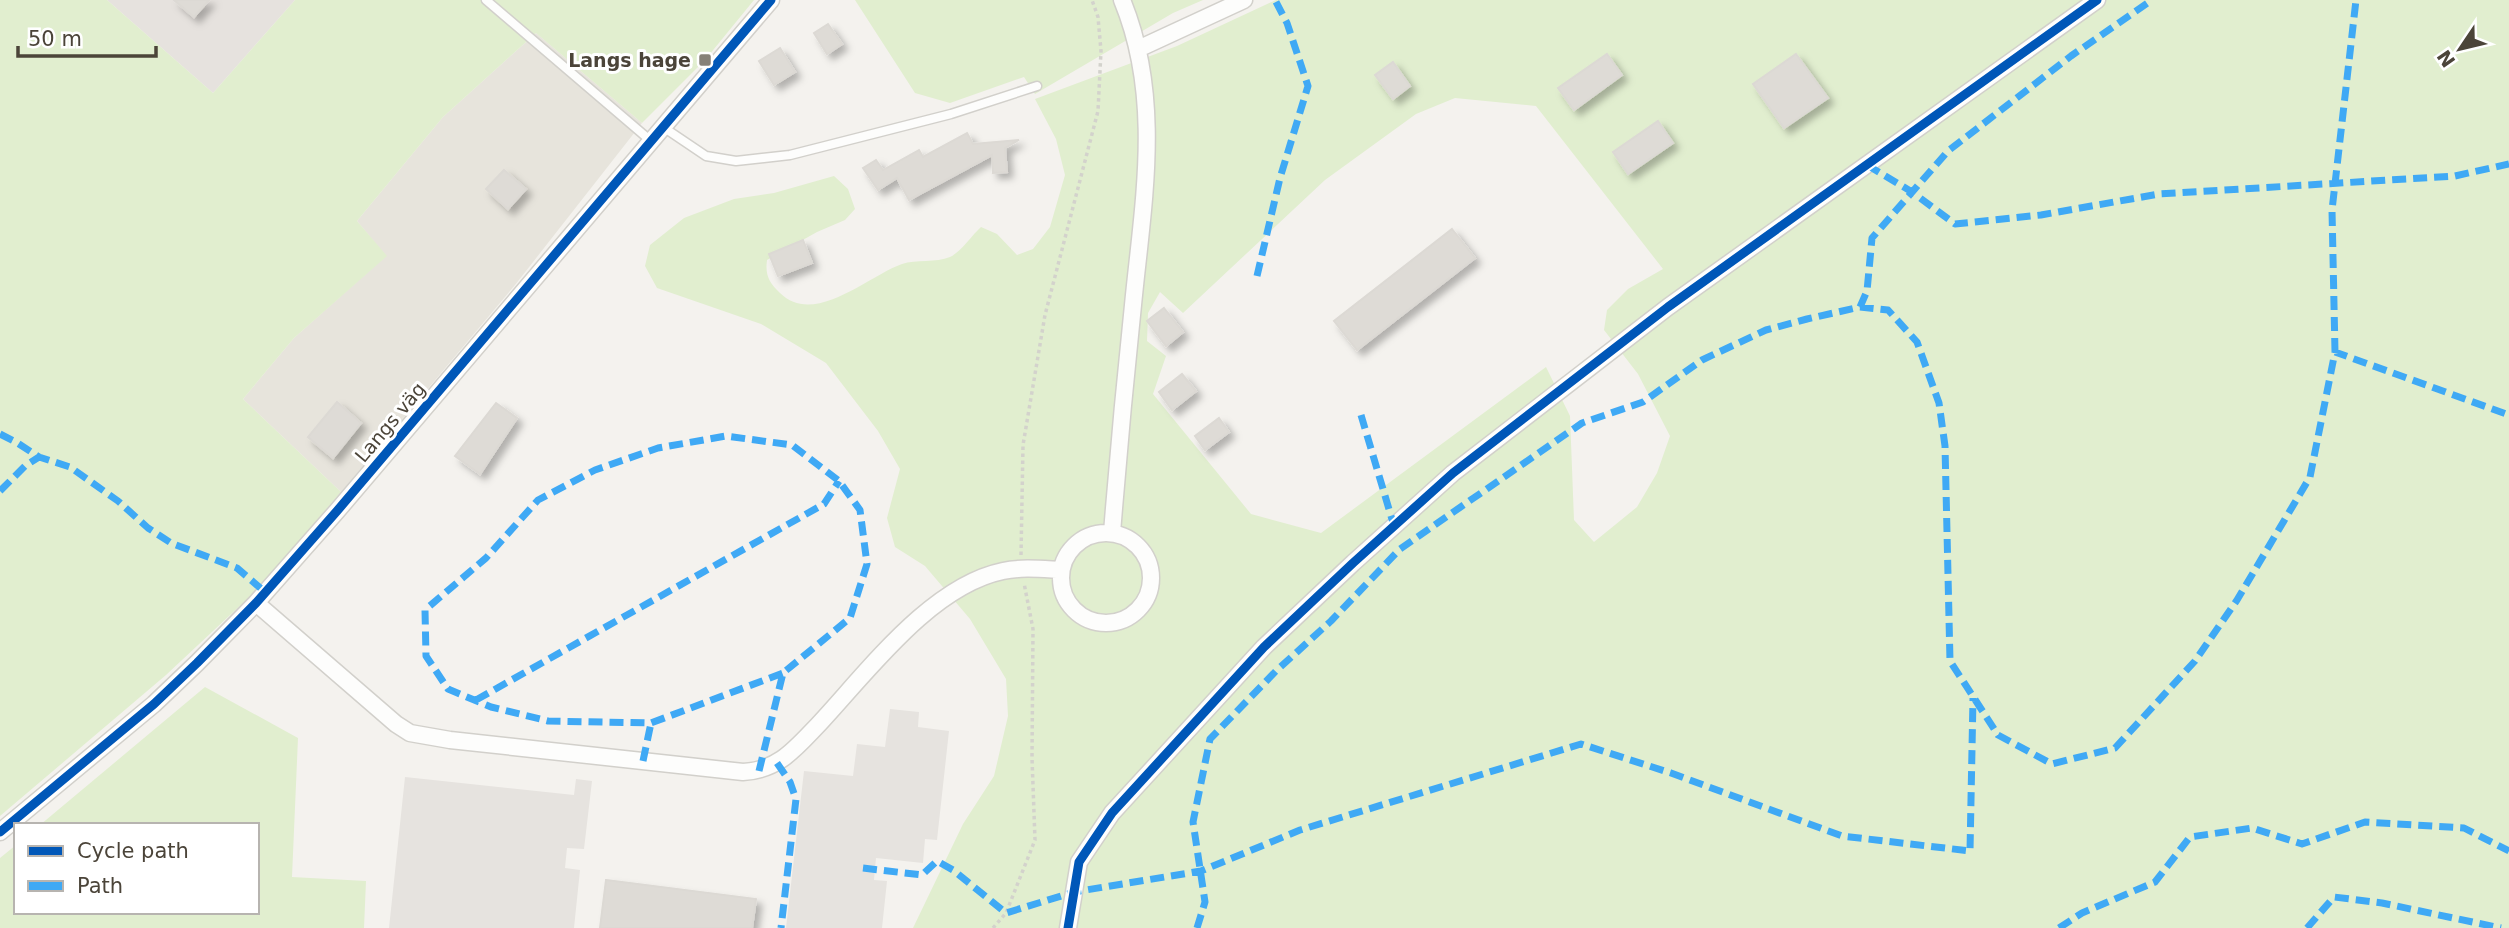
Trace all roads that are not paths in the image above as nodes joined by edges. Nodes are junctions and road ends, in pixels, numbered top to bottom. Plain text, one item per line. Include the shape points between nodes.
1 (486, 0) edge
2 (771, 0) edge
3 (1122, 0) edge
4 (1244, 0) edge
5 (2097, 0) edge
6 (1138, 49) junction
7 (1037, 86) dead end
8 (663, 127) junction
9 (651, 141) junction
10 (1112, 533) junction
11 (1061, 570) junction
12 (256, 603) junction
13 (0, 832) edge
14 (1068, 928) edge

1 - 9 lane
2 - 8 street, Langs väg
3 - 6 street
4 - 6 street
5 - 14 street via 1668,307 1453,473 1353,563 1264,648 1112,813 1079,862
6 - 10 street via 1148,155
7 - 8 lane via 878,134 790,155 736,161 706,156
8 - 9 street, Langs väg
9 - 12 street, Langs väg
10 - 11 street via 1080,541
10 - 11 street via 1138,547 1151,573 1145,601 1129,617 1101,623 1080,615 1063,592
11 - 12 street via 1021,568 970,583 904,633 790,753 760,771 743,772 410,733
12 - 13 street, Langs väg via 154,704

